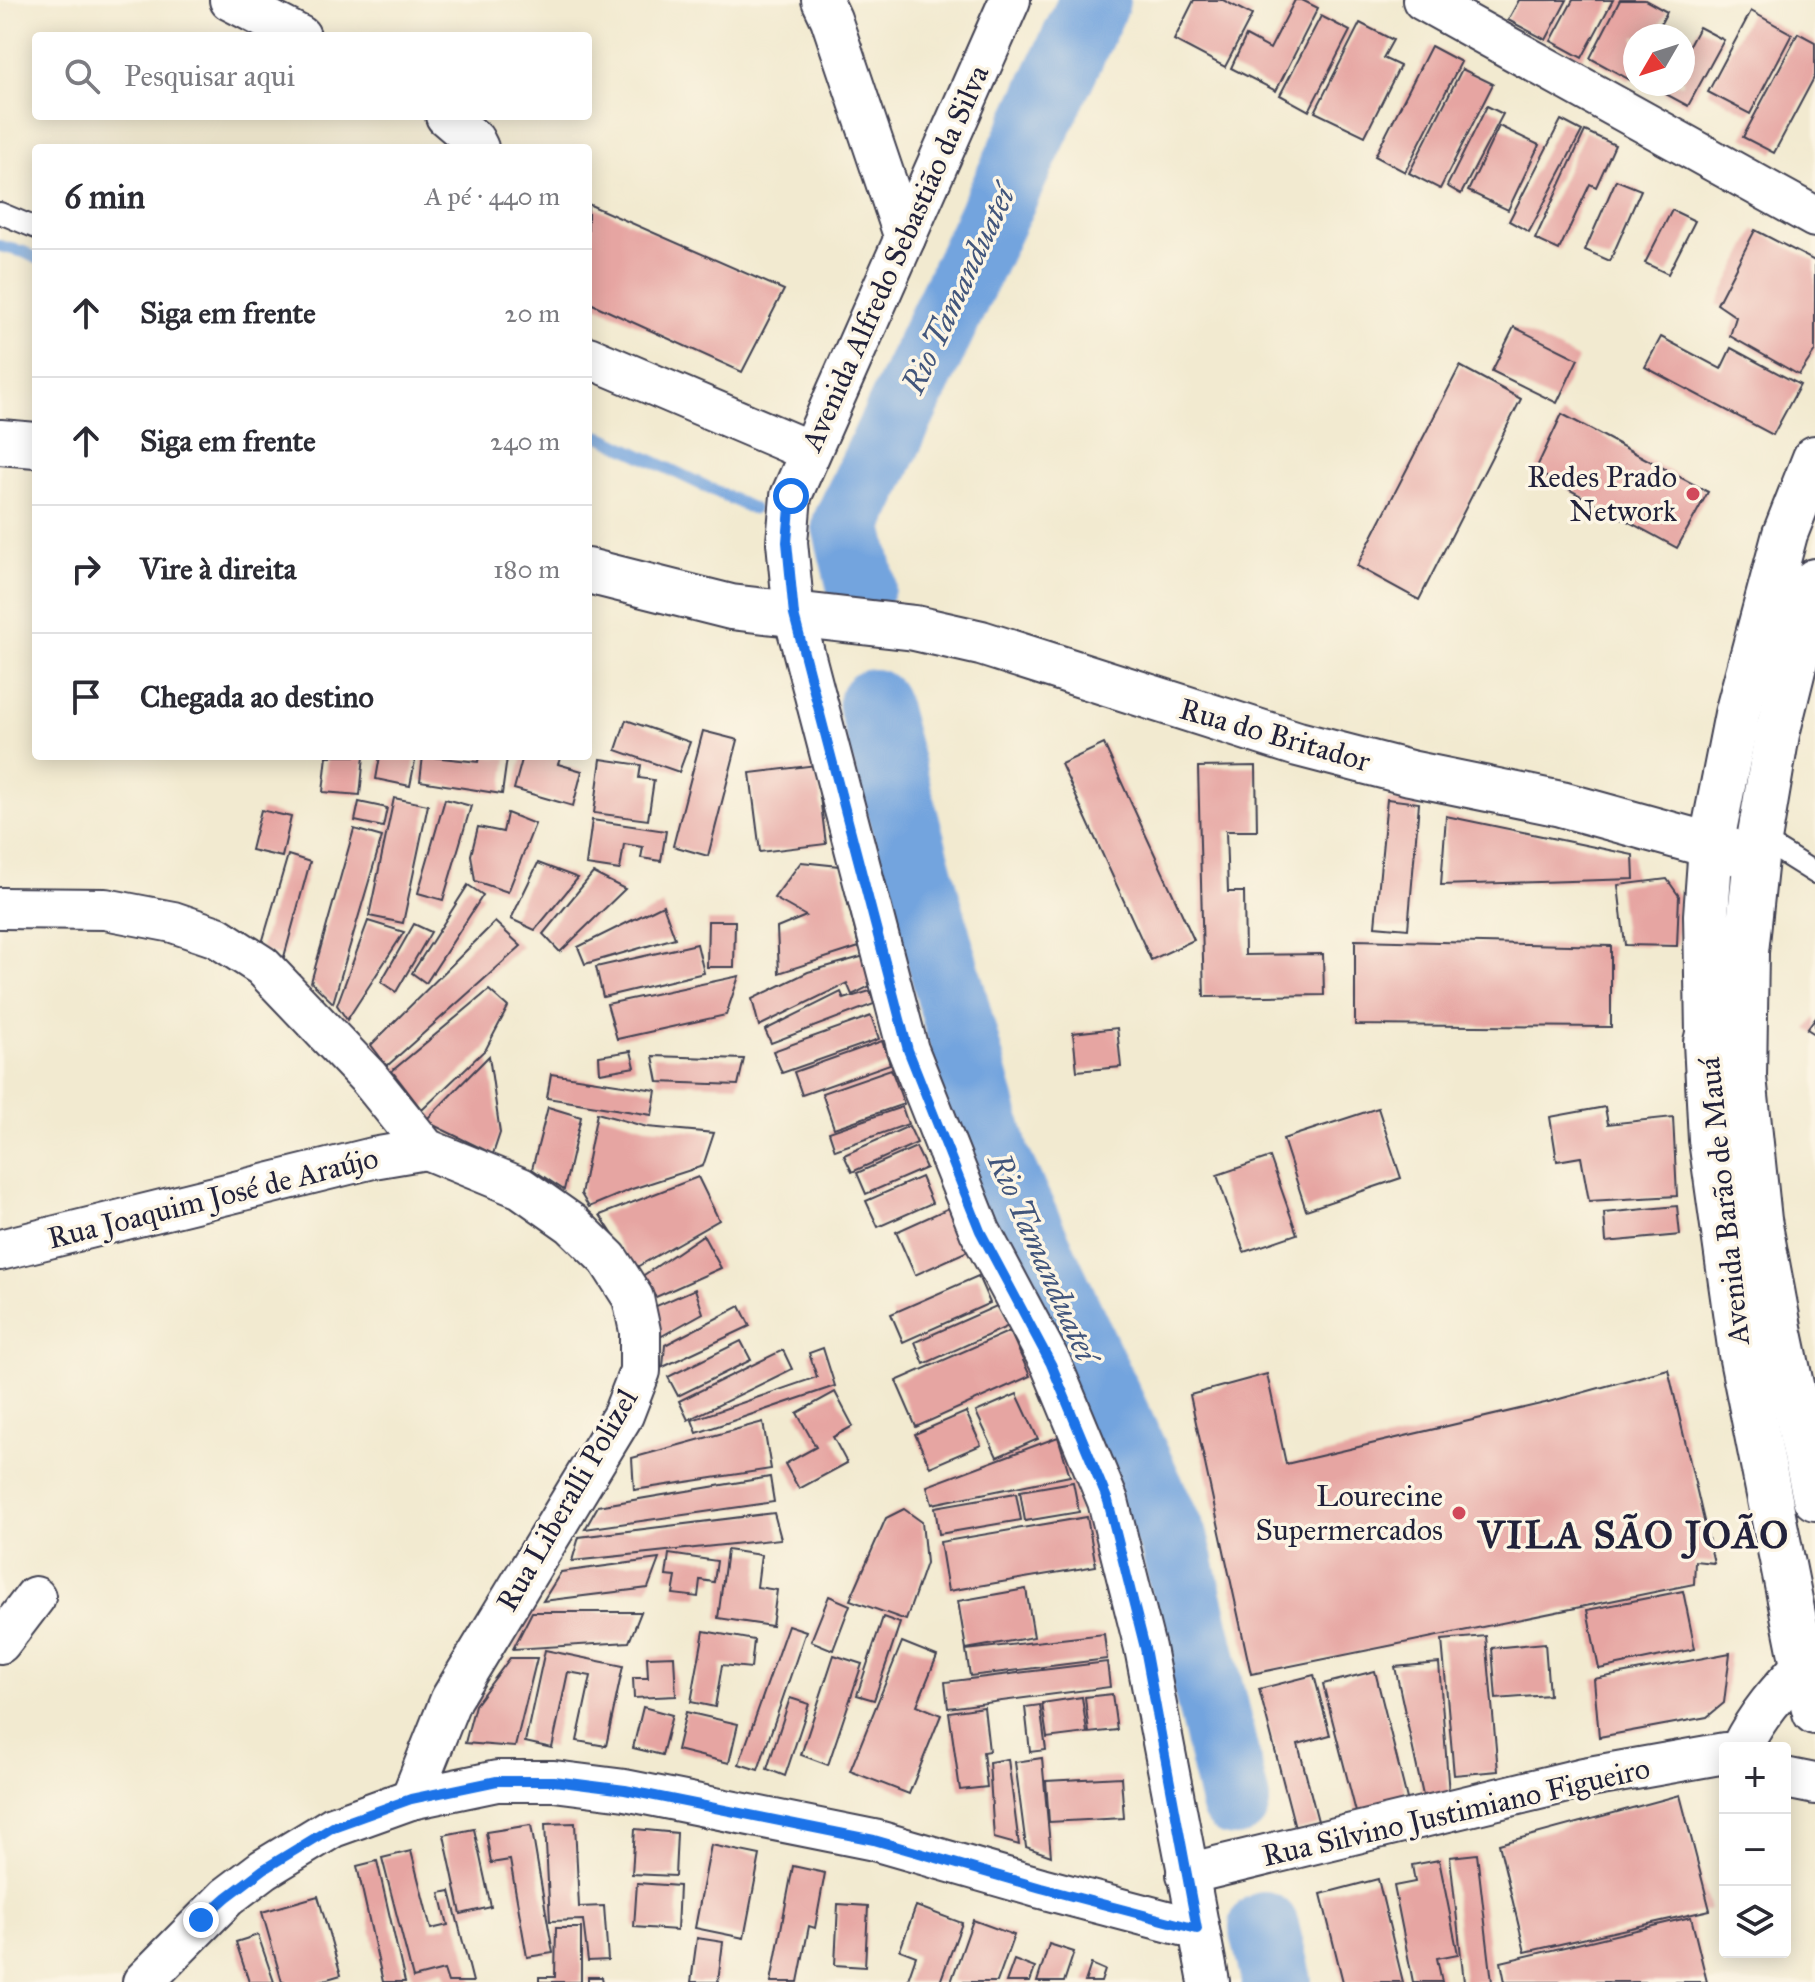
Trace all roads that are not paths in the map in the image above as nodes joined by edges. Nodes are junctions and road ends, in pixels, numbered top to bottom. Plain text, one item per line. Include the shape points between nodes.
1 (230, 0) edge
2 (822, 0) edge
3 (1010, 0) edge
4 (1423, 0) edge
5 (292, 32) edge
6 (451, 120) edge
7 (476, 144) edge
8 (0, 213) edge
9 (1815, 217) edge
10 (32, 226) edge
11 (905, 238) junction
12 (592, 359) edge
13 (0, 442) edge
14 (32, 445) edge
15 (809, 451) junction
16 (1815, 458) edge
17 (592, 572) edge
18 (1815, 581) edge
19 (794, 615) junction
20 (1711, 846) junction
21 (1758, 848) junction
22 (1815, 873) edge
23 (0, 908) edge
24 (426, 1149) junction
25 (0, 1250) edge
26 (1741, 1354) junction
27 (1815, 1498) edge
28 (1815, 1517) edge
29 (35, 1597) dead end
30 (0, 1643) edge
31 (1803, 1665) junction
32 (1815, 1712) edge
33 (1744, 1742) edge
34 (1719, 1754) edge
35 (1791, 1779) edge
36 (1815, 1784) edge
37 (411, 1799) junction
38 (1187, 1874) junction
39 (1197, 1929) junction
40 (143, 1982) edge
41 (1209, 1982) edge

1 - 5 street
2 - 11 street
3 - 11 street, Avenida Alfredo Sebastião da Silva
4 - 9 street
6 - 7 street
8 - 10 lane
11 - 15 street, Avenida Alfredo Sebastião da Silva
12 - 15 street
13 - 14 main road
15 - 19 street, Avenida Alfredo Sebastião da Silva via 791,496 787,542
16 - 20 main road, Avenida Barão de Mauá via 1785,534 1737,714
17 - 19 main road, Rua do Britador via 731,607
18 - 21 main road, Avenida Barão de Mauá via 1777,734
19 - 20 main road, Rua do Britador via 915,628 981,643 1298,744 1561,804
19 - 38 street, Avenida Alfredo Sebastião da Silva via 908,1050 980,1231 1051,1364 1108,1501 1145,1648
20 - 21 main road, Rua do Britador
20 - 26 main road, Avenida Barão de Mauá via 1706,915 1711,1140
21 - 22 lane
21 - 27 main road, Avenida Barão de Mauá via 1746,952 1744,1077 1759,1220
23 - 24 street via 105,909 217,937 262,966 368,1077
24 - 25 street, Rua Joaquim José de Araújo
24 - 37 street, Rua Liberalli Polizel via 521,1188 572,1224 608,1259 633,1298 640,1371 623,1415 451,1699
26 - 28 main road via 1756,1365 1788,1469
26 - 31 main road, Avenida Barão de Mauá
29 - 30 street
31 - 32 main road, Avenida Barão de Mauá
31 - 33 street via 1774,1694
34 - 38 street, Rua Silvino Justimiano Figueiro via 1584,1778
35 - 36 street
37 - 39 street via 497,1781 625,1790 874,1840
37 - 40 street via 333,1827 264,1869 210,1912
38 - 39 street, Avenida Alfredo Sebastião da Silva
39 - 41 street, Avenida Alfredo Sebastião da Silva

